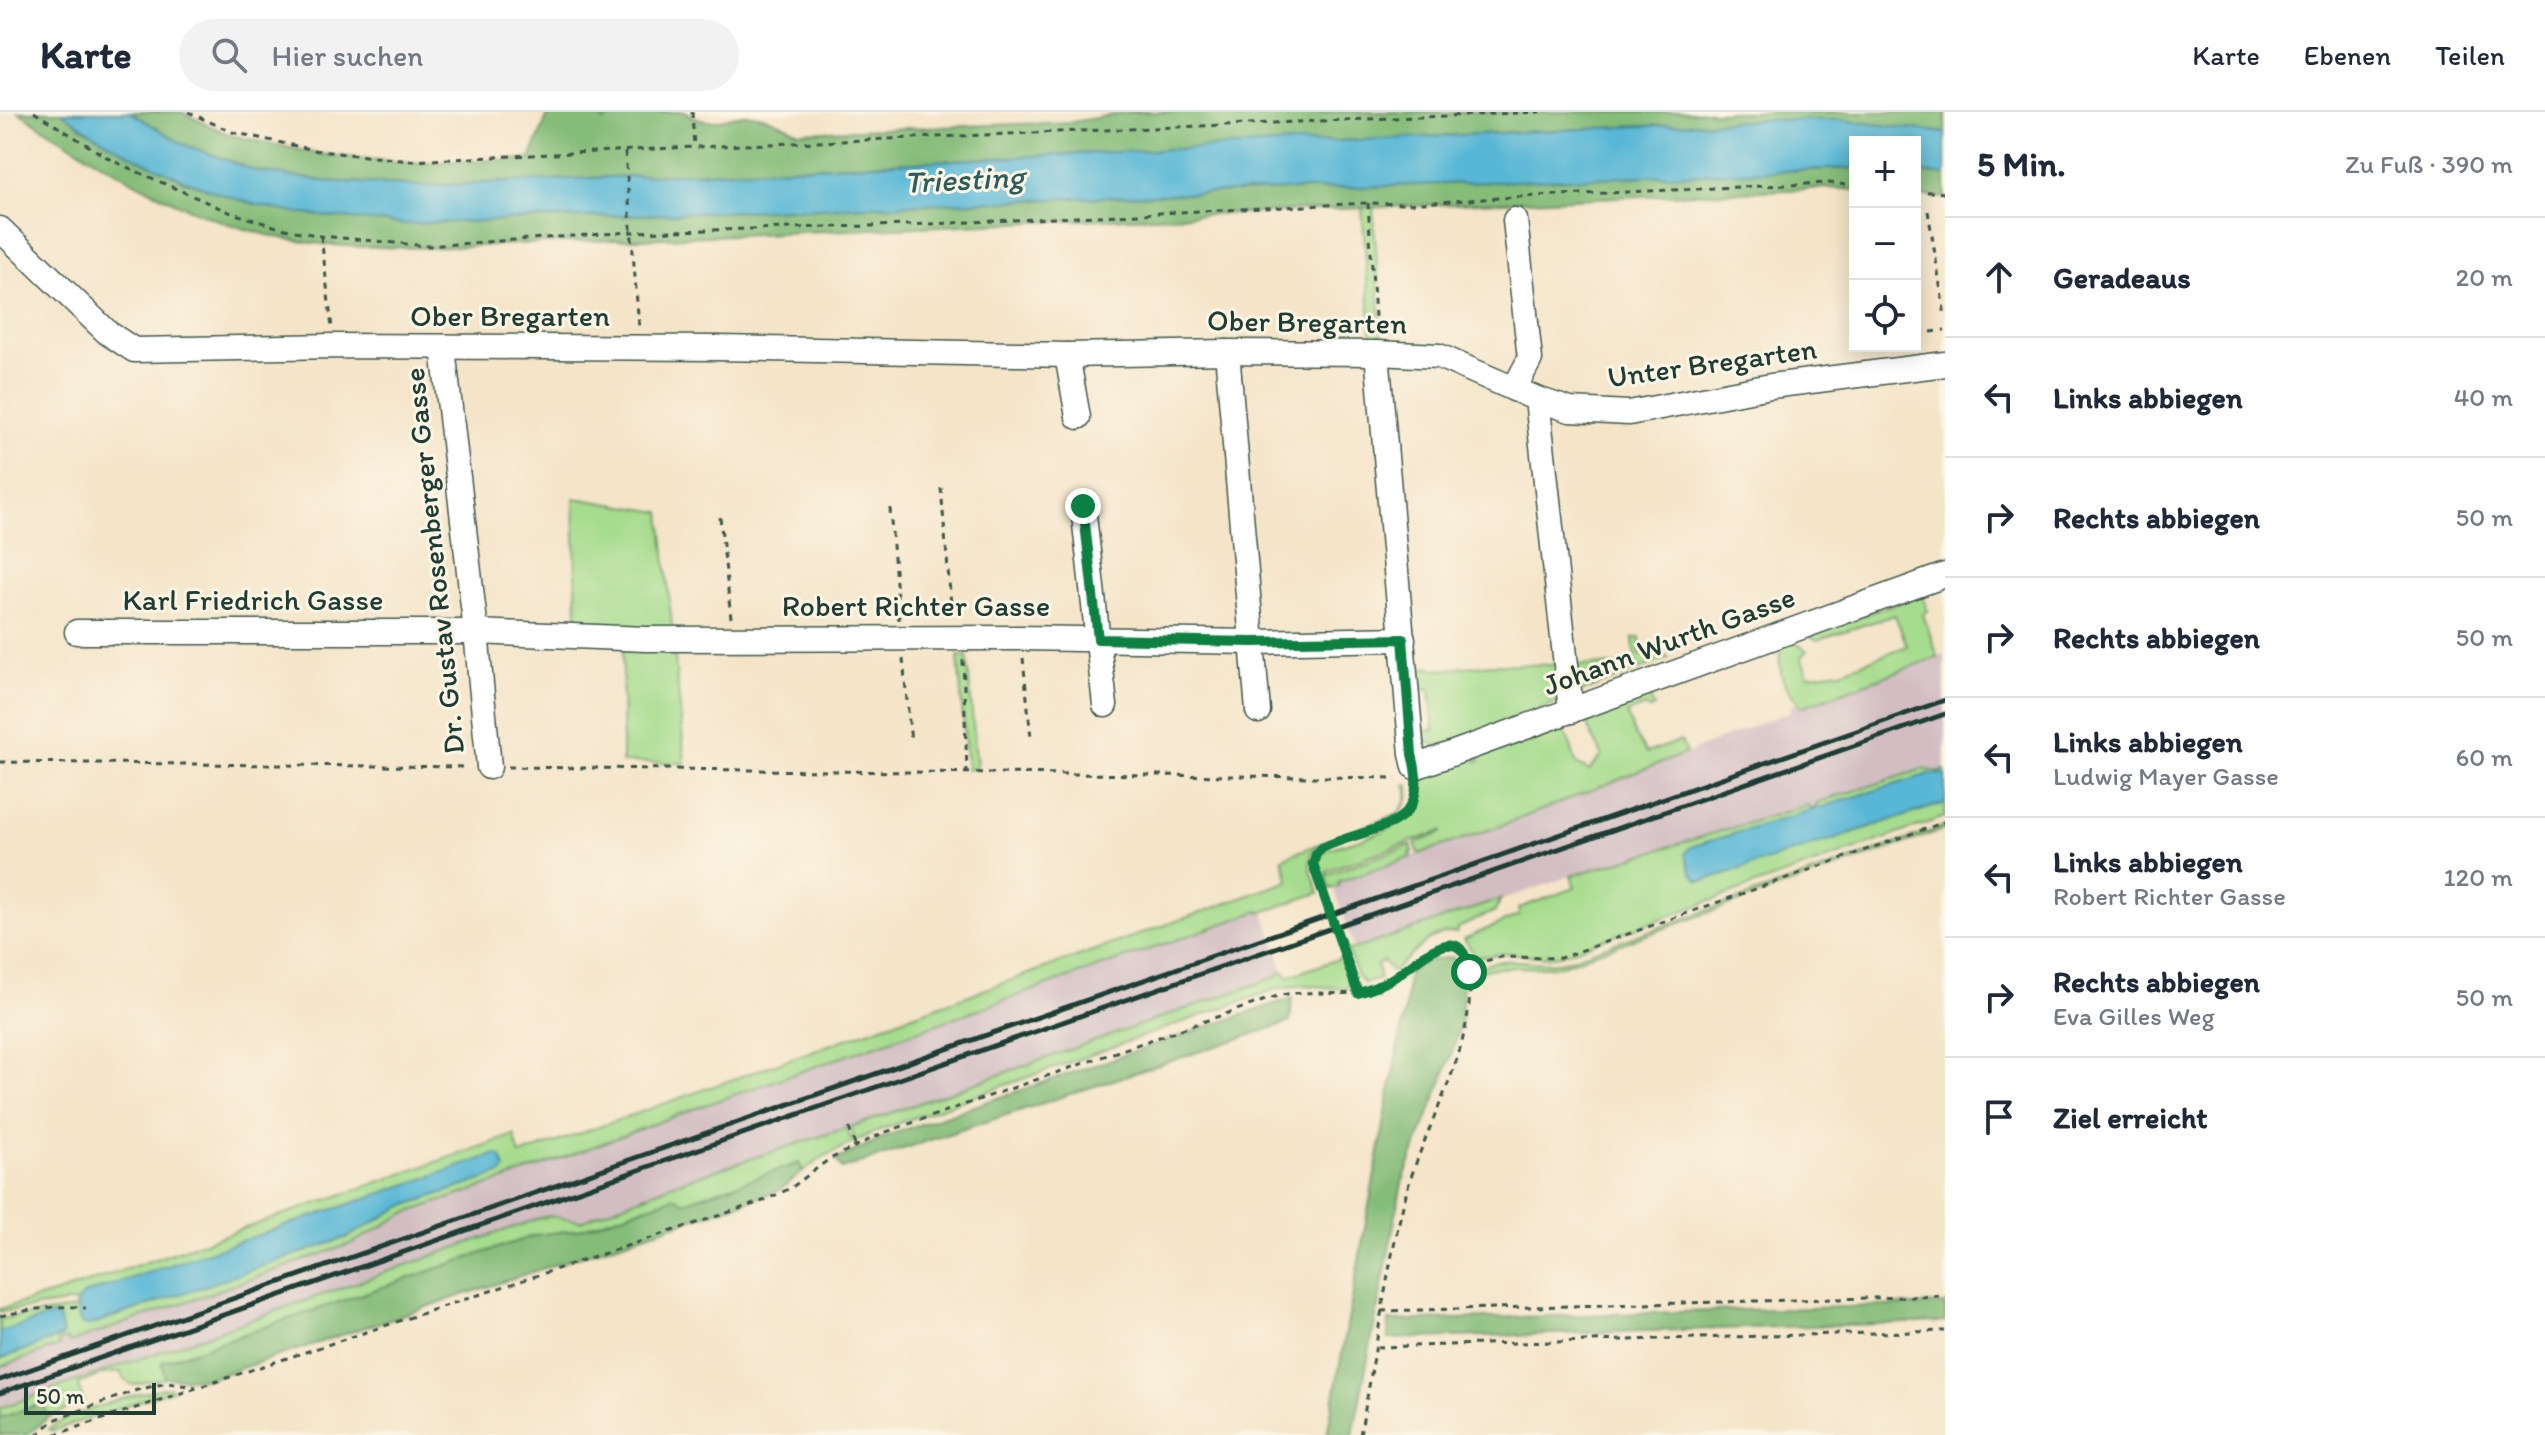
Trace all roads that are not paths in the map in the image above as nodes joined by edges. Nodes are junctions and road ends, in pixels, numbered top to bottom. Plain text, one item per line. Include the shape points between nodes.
1 (1515, 220) dead end
2 (0, 229) edge
3 (443, 348) junction
4 (1227, 352) junction
5 (1377, 353) junction
6 (1067, 355) junction
7 (1945, 364) edge
8 (1514, 389) junction
9 (1537, 399) junction
10 (1078, 417) dead end
11 (1083, 506) dead end
12 (1945, 575) edge
13 (77, 632) dead end
14 (476, 632) junction
15 (1098, 639) junction
16 (1403, 639) junction
17 (1252, 642) junction
18 (1105, 705) dead end
19 (1258, 711) dead end
20 (1571, 711) junction
21 (489, 767) road end

1 - 8 street via 1530,359
2 - 3 street, Ober Bregarten via 108,333 134,350
3 - 6 street, Ober Bregarten
3 - 14 street, Dr. Gustav Rosenberger Gasse
4 - 5 street, Ober Bregarten
4 - 6 street, Ober Bregarten
4 - 17 street
5 - 8 street, Ober Bregarten via 1439,356
5 - 16 street
6 - 10 street
7 - 9 street, Unter Bregarten via 1771,386 1629,413 1570,410
8 - 9 street, Ober Bregarten
9 - 20 street
11 - 15 street
12 - 20 street, Johann Wurth Gasse
13 - 14 street, Karl Friedrich Gasse
14 - 15 street, Robert Richter Gasse via 646,639
14 - 21 street, Dr. Gustav Rosenberger Gasse
15 - 17 street, Robert Richter Gasse
15 - 18 street
16 - 17 street, Robert Richter Gasse
16 - 20 street, Johann Wurth Gasse via 1415,767
17 - 19 street

